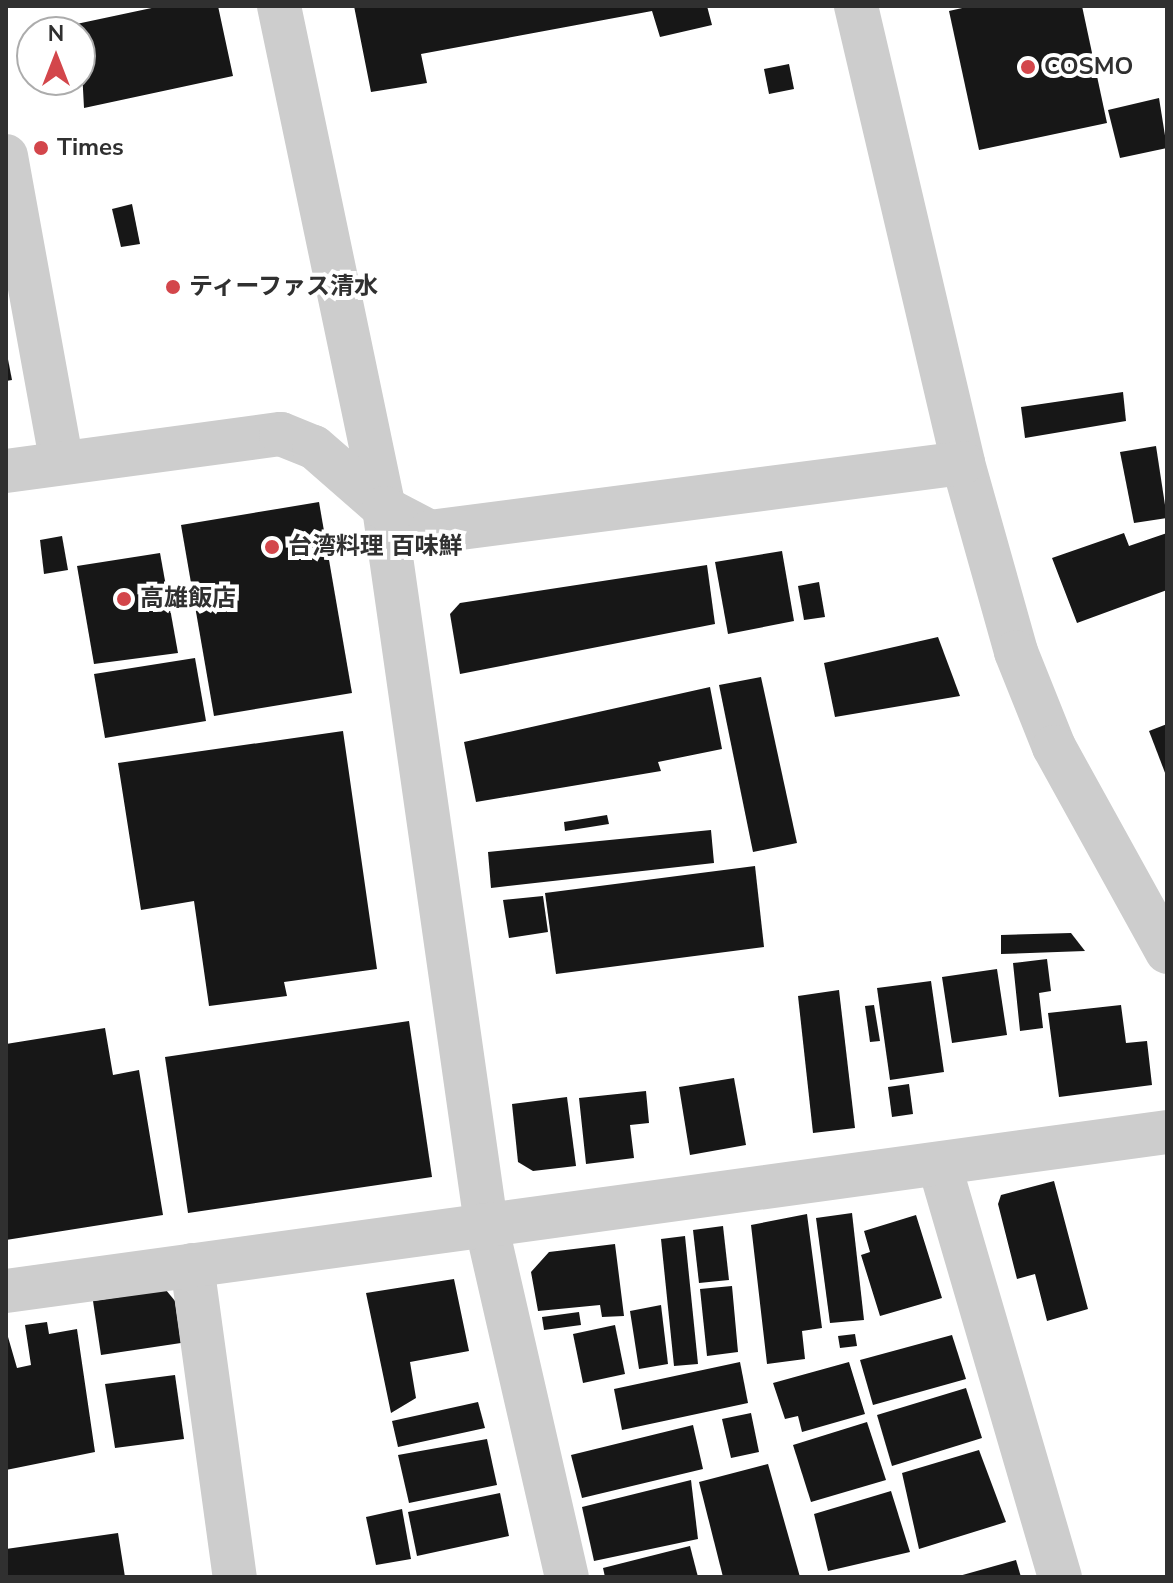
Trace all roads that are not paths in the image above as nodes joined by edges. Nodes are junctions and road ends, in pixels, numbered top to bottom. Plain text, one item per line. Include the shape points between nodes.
1 (279, 6) edge
2 (856, 6) edge
3 (6, 156) edge
4 (62, 463) junction
5 (963, 463) junction
6 (6, 471) edge
7 (384, 508) junction
8 (1167, 952) edge
9 (1167, 1132) edge
10 (940, 1167) junction
11 (486, 1224) junction
12 (192, 1265) junction
13 (6, 1291) edge
14 (235, 1577) edge
15 (567, 1577) edge
16 (1060, 1577) edge

1 - 7 street
2 - 5 street
3 - 4 street
4 - 6 street
4 - 7 street via 281,434 314,447
5 - 7 street via 430,532
5 - 8 street via 1016,652 1054,747
7 - 11 street
9 - 10 street
10 - 11 street
10 - 16 street
11 - 12 street
11 - 15 street
12 - 13 street
12 - 14 street

